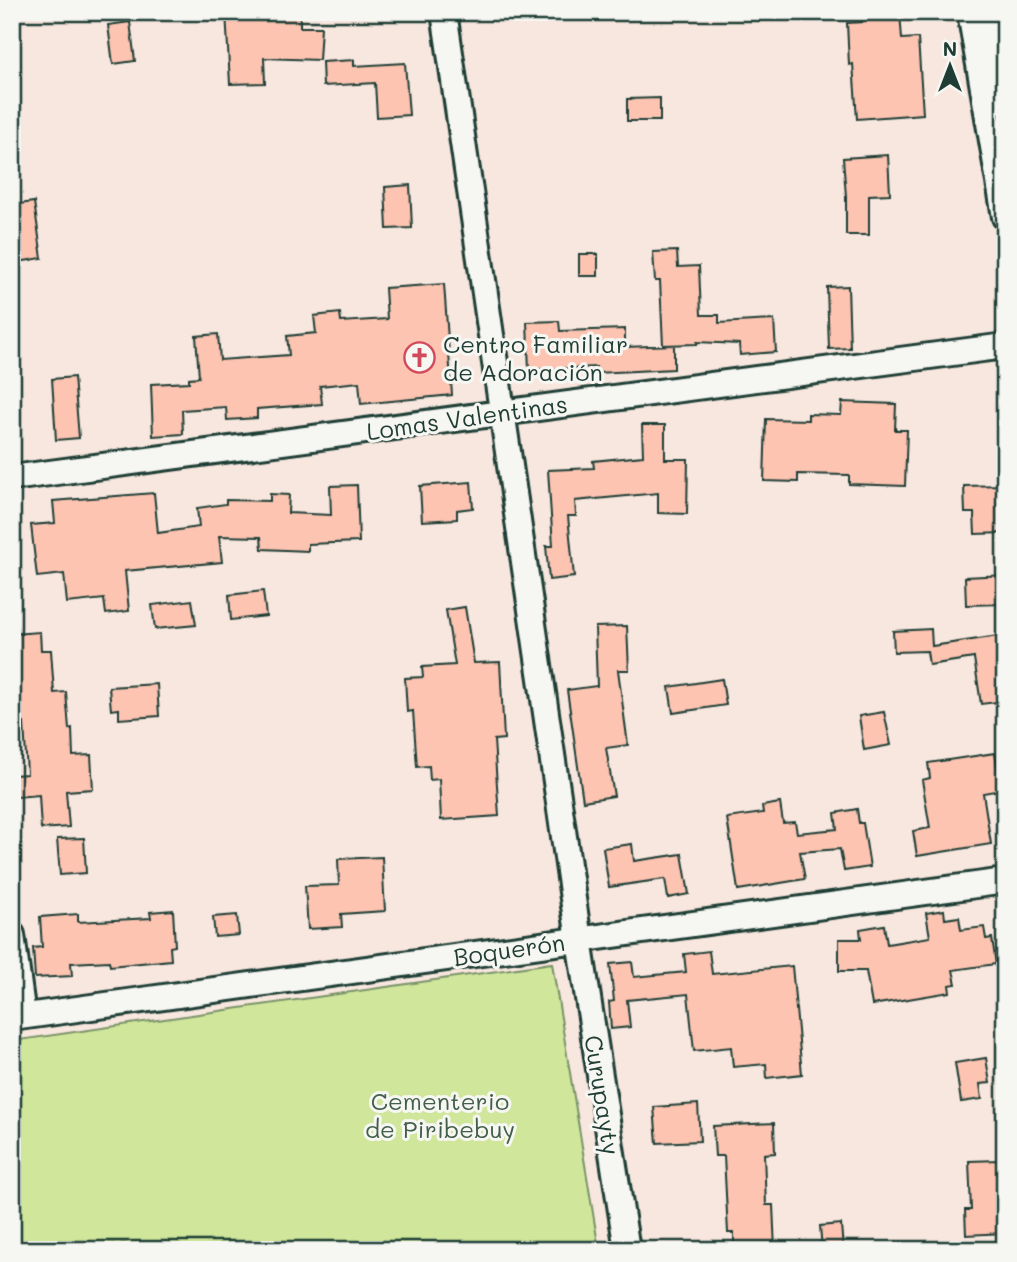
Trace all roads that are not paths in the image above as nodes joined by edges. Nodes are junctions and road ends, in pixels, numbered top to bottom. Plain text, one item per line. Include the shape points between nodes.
1 (444, 12) edge
2 (970, 12) edge
3 (990, 12) edge
4 (1005, 102) edge
5 (1005, 217) edge
6 (1005, 346) edge
7 (502, 413) junction
8 (12, 478) edge
9 (1005, 881) edge
10 (12, 935) edge
11 (579, 940) junction
12 (18, 1017) edge
13 (626, 1250) edge

1 - 7 street, Curupayty
2 - 5 street
3 - 4 street
6 - 7 street, Lomas Valentinas
7 - 8 street, Lomas Valentinas
7 - 11 street, Curupayty
9 - 11 street, Boquerón
10 - 12 street
11 - 12 street, Boquerón
11 - 13 street, Curupayty

